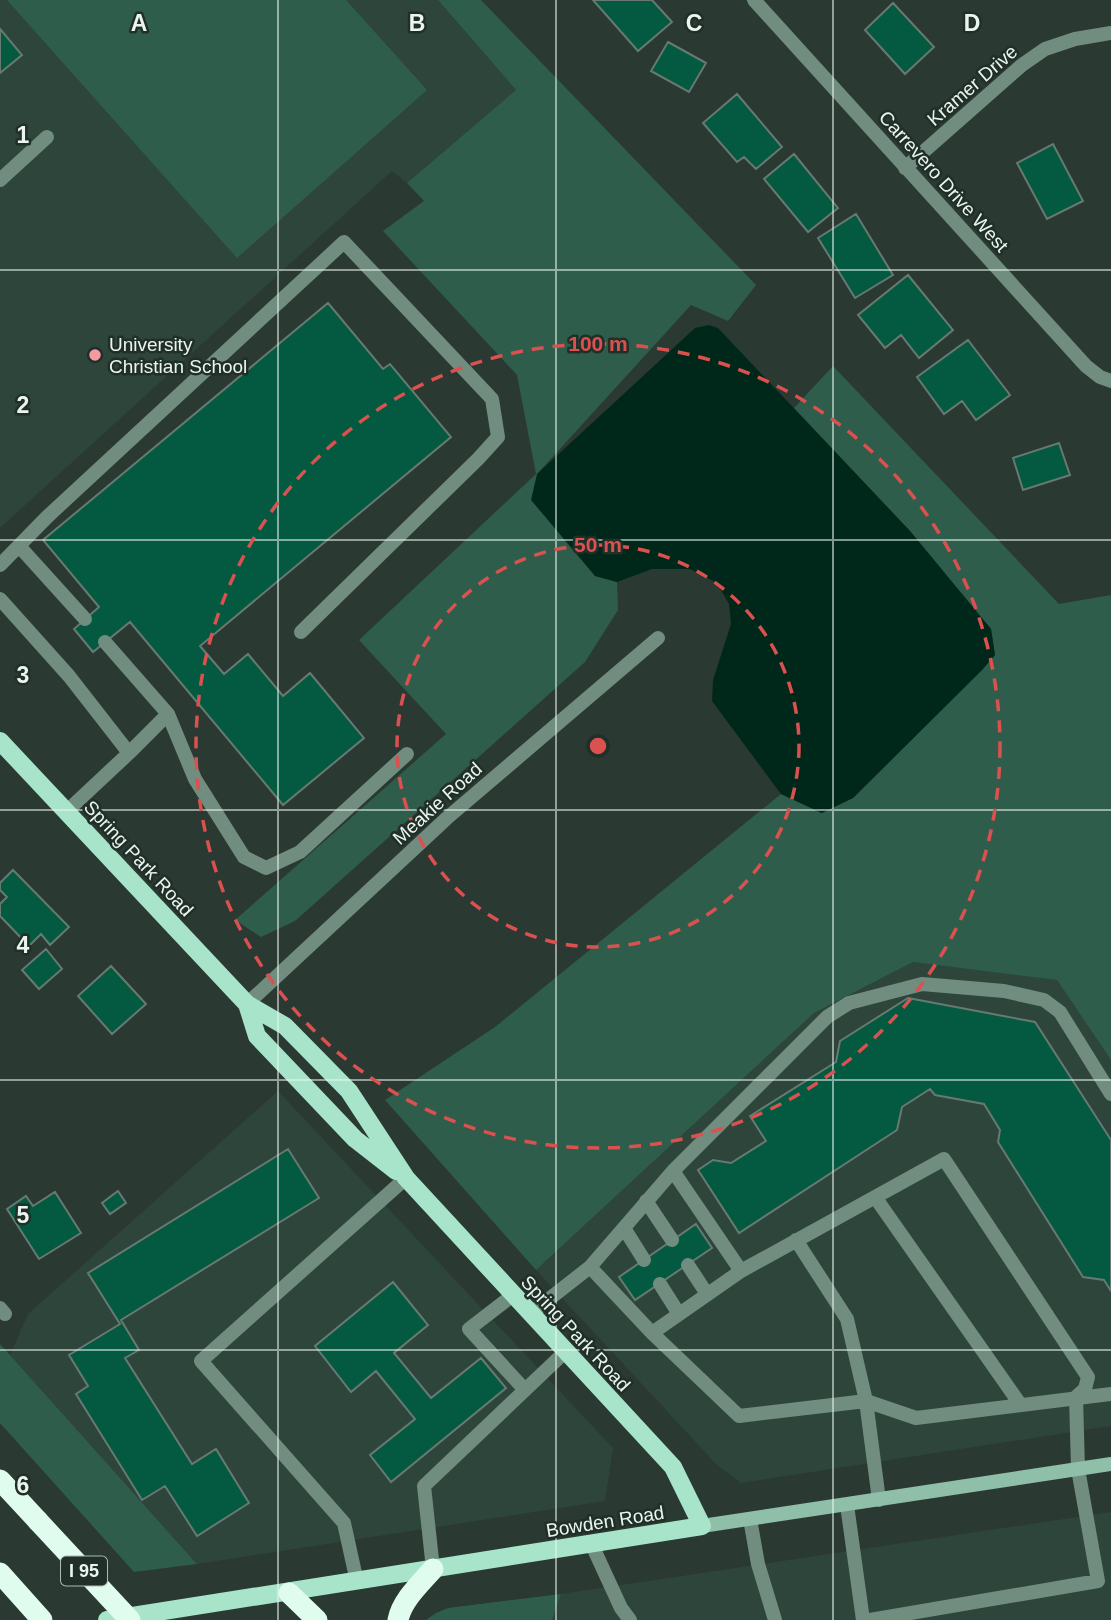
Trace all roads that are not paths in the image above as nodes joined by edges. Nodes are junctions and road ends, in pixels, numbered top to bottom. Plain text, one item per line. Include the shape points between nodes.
1 (754, 0) edge
2 (1111, 33) edge
3 (47, 137) dead end
4 (905, 168) junction
5 (0, 180) edge
6 (1111, 381) edge
7 (19, 546) junction
8 (0, 565) edge
9 (0, 599) edge
10 (85, 619) dead end
11 (301, 632) dead end
12 (658, 638) dead end
13 (105, 642) dead end
14 (168, 714) junction
15 (0, 741) edge
16 (129, 753) junction
17 (408, 754) dead end
18 (66, 812) junction
19 (247, 1004) junction
20 (1111, 1094) edge
21 (673, 1171) junction
22 (406, 1178) junction
23 (875, 1197) junction
24 (646, 1201) junction
25 (624, 1228) junction
26 (672, 1240) dead end
27 (796, 1240) junction
28 (644, 1259) dead end
29 (688, 1265) dead end
30 (590, 1267) junction
31 (741, 1270) junction
32 (660, 1284) dead end
33 (707, 1294) junction
34 (513, 1295) junction
35 (530, 1314) junction
36 (679, 1314) junction
37 (652, 1333) junction
38 (565, 1352) junction
39 (525, 1390) junction
40 (1111, 1394) edge
41 (1076, 1397) junction
42 (866, 1402) junction
43 (1020, 1404) junction
44 (1111, 1464) edge
45 (1078, 1469) junction
46 (0, 1480) edge
47 (879, 1500) junction
48 (847, 1505) junction
49 (750, 1519) junction
50 (702, 1526) junction
51 (592, 1545) junction
52 (433, 1569) junction
53 (0, 1573) edge
54 (1104, 1580) edge
55 (357, 1582) junction
56 (289, 1593) junction
57 (42, 1620) edge
58 (107, 1620) edge
59 (130, 1620) edge
60 (317, 1620) edge
61 (398, 1620) edge
62 (630, 1620) edge
63 (775, 1620) edge
64 (863, 1620) edge
65 (870, 1620) edge

1 - 4 street, Carrevero Drive West
2 - 4 street, Kramer Drive via 1045,49
3 - 5 street
4 - 6 street, Carrevero Drive West via 1086,366
7 - 8 street
7 - 10 street
7 - 11 street via 344,242 492,399 498,437
9 - 16 street
12 - 19 street, Meakie Road via 447,818
13 - 14 street
14 - 16 street
14 - 17 street via 195,779 244,857 266,868 300,852
15 - 18 main road, Spring Park Road
16 - 18 street
18 - 19 main road, Spring Park Road
19 - 22 main road, Spring Park Road via 285,1026 349,1091
19 - 22 main road, Spring Park Road via 257,1036 355,1139
20 - 21 street via 1059,1012 1044,1000 1004,991 922,984 849,1003 827,1017
21 - 24 street
21 - 31 street
22 - 34 main road, Spring Park Road
22 - 55 street via 201,1360 344,1522
23 - 27 street
23 - 41 street via 944,1159 1088,1377 1085,1389
23 - 43 street
24 - 25 street
24 - 26 street
25 - 28 street
25 - 30 street
27 - 31 street
27 - 42 street via 847,1319
29 - 33 street
30 - 35 street
30 - 37 street
31 - 33 street
32 - 36 street
33 - 36 street
34 - 35 main road, Spring Park Road
34 - 39 street via 470,1329
35 - 38 main road, Spring Park Road
36 - 37 street
37 - 42 street via 739,1416
38 - 39 street
38 - 50 main road, Spring Park Road via 673,1468
39 - 52 street via 424,1486
40 - 41 street
41 - 43 street
41 - 45 street
42 - 43 street via 916,1418
42 - 47 street
44 - 45 main road, Bowden Road
45 - 47 main road, Bowden Road
45 - 54 street
46 - 59 highway, I 95, bridge
47 - 48 main road, Bowden Road
48 - 49 main road, Bowden Road
48 - 64 street
49 - 50 main road, Bowden Road
49 - 63 street
50 - 51 main road, Bowden Road
51 - 52 main road, Bowden Road
51 - 62 street
52 - 55 main road, Bowden Road
52 - 61 highway via 411,1593
53 - 57 highway
54 - 65 street
55 - 56 main road, Bowden Road
56 - 58 main road, Bowden Road
56 - 60 highway

